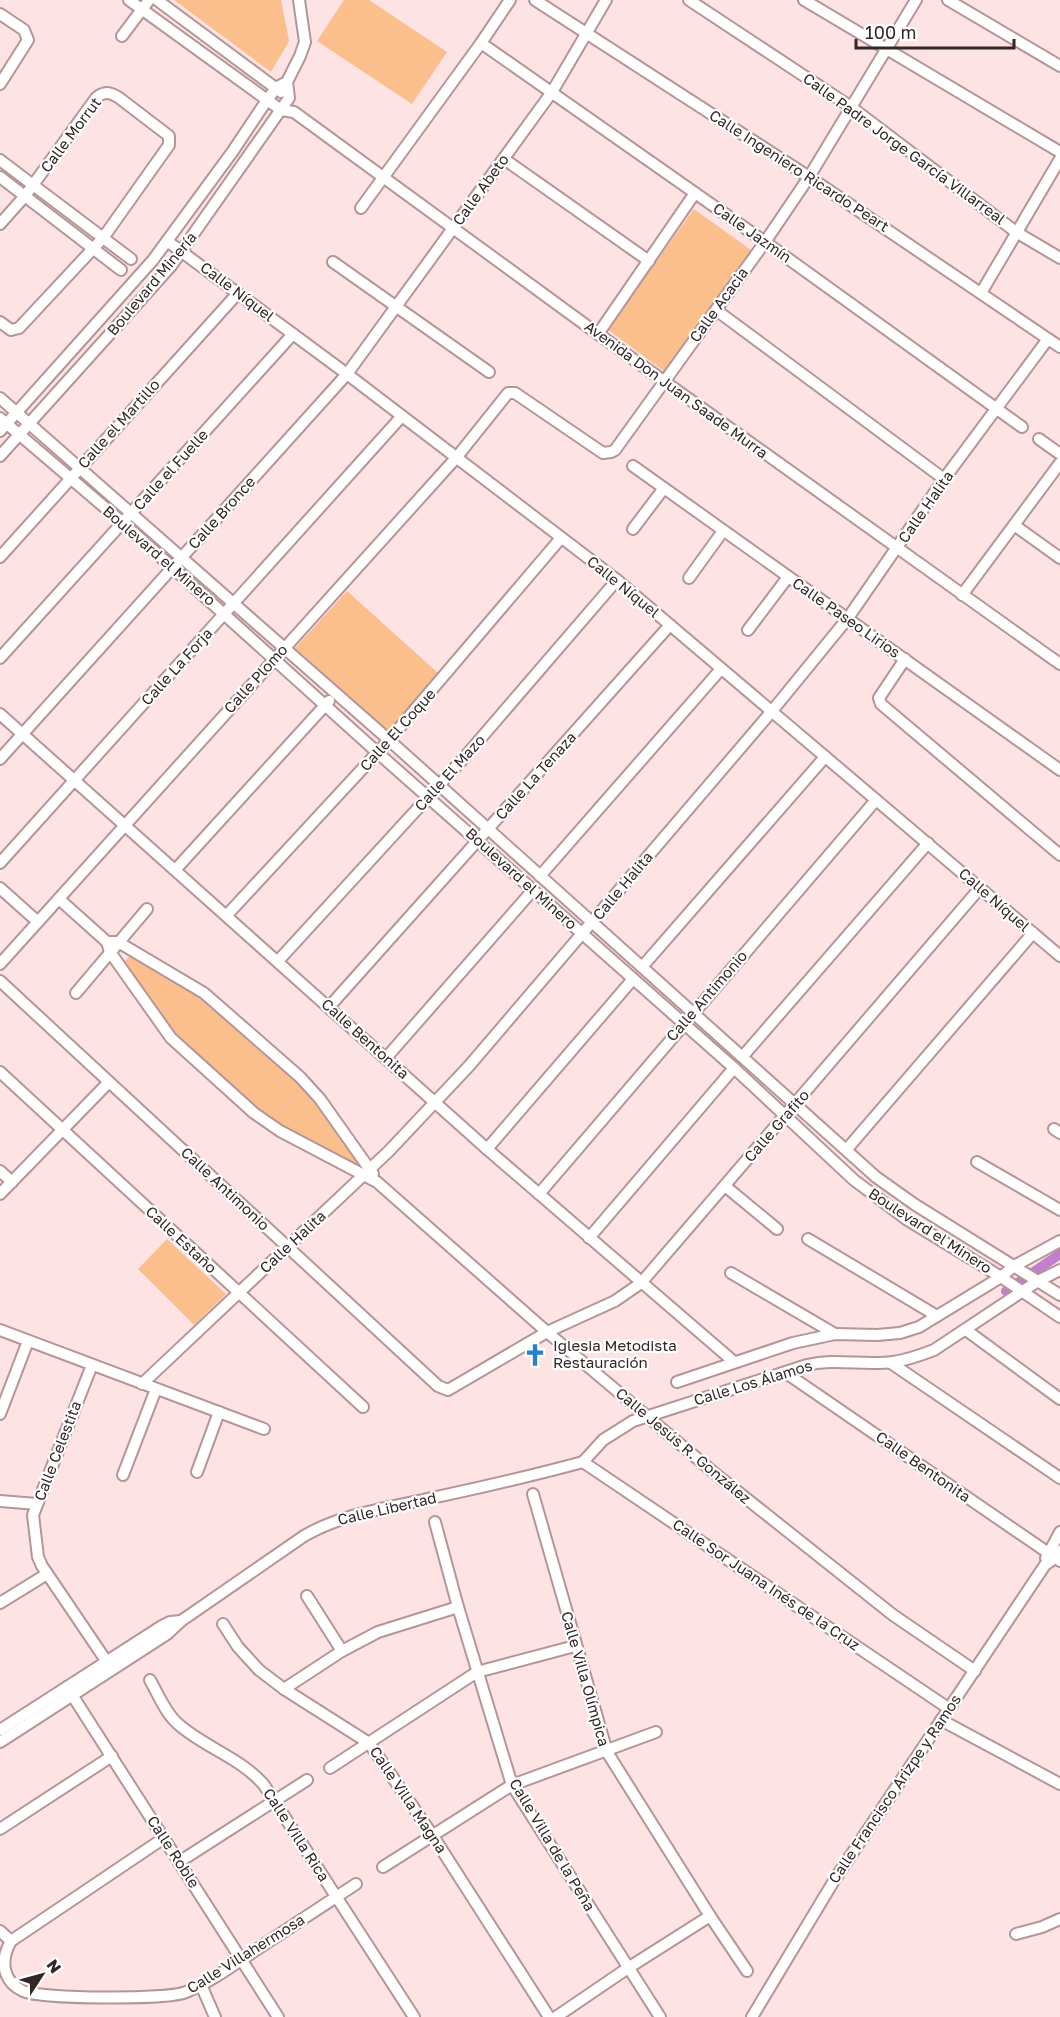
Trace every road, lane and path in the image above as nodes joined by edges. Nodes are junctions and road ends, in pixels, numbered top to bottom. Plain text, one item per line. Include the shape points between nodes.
1 (129, 0) edge
2 (149, 0) edge
3 (157, 0) edge
4 (299, 0) edge
5 (510, 0) edge
6 (535, 0) edge
7 (606, 0) edge
8 (689, 0) edge
9 (804, 0) edge
10 (916, 0) edge
11 (948, 0) edge
12 (142, 9) junction
13 (0, 14) edge
14 (588, 34) junction
15 (122, 36) dead end
16 (481, 43) junction
17 (887, 49) junction
18 (1060, 66) edge
19 (287, 82) junction
20 (0, 84) edge
21 (276, 88) junction
22 (552, 92) junction
23 (289, 98) junction
24 (267, 100) junction
25 (851, 107) junction
26 (281, 110) junction
27 (294, 112) junction
28 (1060, 152) edge
29 (504, 159) junction
30 (1060, 159) edge
31 (0, 160) edge
32 (0, 177) edge
33 (809, 177) junction
34 (382, 178) junction
35 (33, 185) junction
36 (695, 193) junction
37 (25, 196) junction
38 (361, 208) dead end
39 (0, 224) edge
40 (453, 229) junction
41 (1016, 232) junction
42 (103, 238) junction
43 (167, 241) junction
44 (765, 242) junction
45 (93, 249) junction
46 (183, 251) junction
47 (1060, 258) edge
48 (131, 259) dead end
49 (650, 261) junction
50 (333, 262) dead end
51 (122, 270) dead end
52 (238, 293) junction
53 (981, 293) junction
54 (398, 306) junction
55 (716, 310) junction
56 (0, 322) edge
57 (293, 334) junction
58 (598, 334) junction
59 (1048, 339) junction
60 (1060, 347) edge
61 (489, 372) dead end
62 (347, 374) junction
63 (663, 381) junction
64 (510, 392) joint
65 (0, 398) edge
66 (996, 409) junction
67 (16, 413) junction
68 (402, 416) junction
69 (2, 424) edge
70 (29, 424) junction
71 (1022, 427) dead end
72 (20, 435) junction
73 (1039, 439) dead end
74 (1060, 454) edge
75 (0, 456) edge
76 (456, 458) junction
77 (1060, 464) edge
78 (633, 466) dead end
79 (78, 468) junction
80 (69, 479) junction
81 (944, 479) junction
82 (664, 488) junction
83 (132, 512) junction
84 (123, 523) junction
85 (1014, 525) junction
86 (633, 529) dead end
87 (723, 531) junction
88 (561, 538) junction
89 (897, 549) junction
90 (182, 556) junction
91 (0, 557) edge
92 (1060, 558) edge
93 (172, 568) junction
94 (788, 577) junction
95 (689, 578) dead end
96 (616, 580) junction
97 (962, 595) junction
98 (235, 603) junction
99 (225, 614) junction
100 (848, 618) junction
101 (670, 625) junction
102 (748, 630) dead end
103 (284, 648) junction
104 (0, 658) edge
105 (275, 659) junction
106 (904, 659) junction
107 (1060, 664) edge
108 (721, 669) junction
109 (336, 694) junction
110 (326, 705) junction
111 (772, 711) junction
112 (0, 714) edge
113 (23, 734) junction
114 (389, 740) junction
115 (378, 753) junction
116 (825, 757) junction
117 (0, 759) edge
118 (1060, 770) edge
119 (74, 780) junction
120 (439, 785) junction
121 (429, 796) junction
122 (876, 800) junction
123 (125, 825) junction
124 (488, 830) junction
125 (478, 841) junction
126 (928, 843) junction
127 (1060, 855) edge
128 (0, 863) edge
129 (176, 869) junction
130 (540, 876) junction
131 (0, 888) edge
132 (980, 888) junction
133 (533, 890) junction
134 (58, 899) junction
135 (147, 909) dead end
136 (227, 915) junction
137 (38, 922) junction
138 (592, 923) junction
139 (1033, 933) junction
140 (582, 934) junction
141 (112, 946) junction
142 (1060, 956) edge
143 (278, 961) junction
144 (0, 964) edge
145 (642, 967) junction
146 (633, 979) junction
147 (0, 981) edge
148 (76, 993) dead end
149 (330, 1007) junction
150 (693, 1013) junction
151 (684, 1023) junction
152 (743, 1056) junction
153 (386, 1058) junction
154 (734, 1068) junction
155 (0, 1072) edge
156 (109, 1082) junction
157 (436, 1103) junction
158 (796, 1104) junction
159 (786, 1115) junction
160 (62, 1130) junction
161 (487, 1149) junction
162 (847, 1149) junction
163 (977, 1162) dead end
164 (0, 1171) edge
165 (367, 1173) junction
166 (12, 1182) junction
167 (725, 1186) junction
168 (0, 1194) edge
169 (539, 1194) junction
170 (1060, 1210) edge
171 (777, 1228) dead end
172 (589, 1238) junction
173 (808, 1239) dead end
174 (1060, 1241) edge
175 (288, 1247) junction
176 (1014, 1266) junction
177 (1060, 1270) edge
178 (731, 1273) dead end
179 (1001, 1277) junction
180 (1032, 1277) junction
181 (640, 1282) junction
182 (1017, 1288) junction
183 (238, 1293) junction
184 (1060, 1295) edge
185 (938, 1316) junction
186 (1060, 1317) edge
187 (0, 1330) edge
188 (966, 1330) junction
189 (547, 1332) junction
190 (835, 1334) junction
191 (28, 1341) junction
192 (733, 1361) junction
193 (891, 1363) junction
194 (92, 1365) junction
195 (786, 1372) junction
196 (677, 1382) dead end
197 (142, 1384) junction
198 (156, 1389) junction
199 (1060, 1399) edge
200 (363, 1407) dead end
201 (219, 1412) junction
202 (0, 1414) edge
203 (646, 1417) junction
204 (264, 1429) dead end
205 (583, 1462) junction
206 (197, 1472) dead end
207 (123, 1475) dead end
208 (1060, 1478) edge
209 (533, 1494) dead end
210 (0, 1500) edge
211 (35, 1510) junction
212 (435, 1522) dead end
213 (1060, 1532) edge
214 (1055, 1556) edge
215 (46, 1574) junction
216 (307, 1596) dead end
217 (0, 1603) edge
218 (458, 1607) junction
219 (182, 1621) junction
220 (224, 1624) dead end
221 (575, 1646) junction
222 (342, 1651) junction
223 (107, 1662) junction
224 (477, 1671) junction
225 (975, 1671) junction
226 (150, 1680) dead end
227 (285, 1689) junction
228 (70, 1692) junction
229 (948, 1708) junction
230 (941, 1720) junction
231 (0, 1730) edge
232 (656, 1732) dead end
233 (0, 1742) edge
234 (369, 1743) junction
235 (606, 1752) junction
236 (111, 1756) junction
237 (330, 1768) dead end
238 (308, 1780) dead end
239 (1060, 1784) edge
240 (512, 1785) junction
241 (275, 1801) junction
242 (0, 1829) edge
243 (433, 1836) junction
244 (164, 1838) junction
245 (179, 1862) junction
246 (383, 1868) dead end
247 (356, 1884) dead end
248 (336, 1897) junction
249 (710, 1916) junction
250 (1060, 1919) edge
251 (0, 1931) edge
252 (1016, 1934) dead end
253 (11, 1941) junction
254 (242, 1959) junction
255 (628, 1968) junction
256 (747, 1971) dead end
257 (201, 1984) junction
258 (215, 2017) edge
259 (278, 2017) edge
260 (414, 2017) edge
261 (549, 2017) edge
262 (556, 2017) edge
263 (660, 2017) edge
264 (752, 2017) edge

1 - 12 street, Avenida Don Juan Saade Murra
2 - 12 street
3 - 21 street
4 - 19 street via 305,42
5 - 16 street
6 - 14 street, Calle Ingeniero Ricardo Peart
7 - 14 street, Calle Abeto
8 - 25 street, Calle Padre Jorge García Villarreal
9 - 17 street
10 - 17 street, Calle Acacia
11 - 18 street
12 - 15 street
12 - 24 street, Avenida Don Juan Saade Murra
13 - 20 street via 24,30 28,40
14 - 22 street, Calle Abeto
14 - 33 street, Calle Ingeniero Ricardo Peart
16 - 22 street, Calle Jazmín
16 - 34 street
17 - 25 street, Calle Acacia
17 - 28 street
19 - 21 street
19 - 23 street
21 - 23 street
21 - 24 street, Boulevard Minería
22 - 29 street, Calle Abeto
22 - 36 street, Calle Jazmín
23 - 26 street, Boulevard Minería
23 - 27 street
24 - 26 street, Avenida Don Juan Saade Murra
24 - 43 street, Boulevard Minería
25 - 33 street, Calle Acacia
25 - 41 street, Calle Padre Jorge García Villarreal
26 - 27 street, Avenida Don Juan Saade Murra
26 - 46 street, Boulevard Minería
27 - 34 street, Avenida Don Juan Saade Murra
29 - 40 street, Calle Abeto
29 - 49 street
30 - 41 street
31 - 35 street
32 - 37 street
33 - 44 street, Calle Acacia
33 - 53 street, Calle Ingeniero Ricardo Peart
34 - 38 street
34 - 40 street, Avenida Don Juan Saade Murra
35 - 37 street, Calle Morrut
35 - 42 street
35 - 42 street, Calle Morrut via 101,94 118,97 165,132 171,141 169,145
36 - 44 street, Calle Jazmín
36 - 49 street
37 - 39 street, Calle Morrut
37 - 45 street
40 - 54 street, Calle Abeto
40 - 58 street, Avenida Don Juan Saade Murra
41 - 47 street, Calle Padre Jorge García Villarreal
41 - 53 street
42 - 45 street
42 - 48 street
43 - 46 street, Calle Níquel
43 - 67 street, Boulevard Minería
44 - 55 street, Calle Acacia
44 - 66 street, Calle Jazmín
45 - 51 street
45 - 56 street via 19,328 11,330
46 - 52 street, Calle Níquel
46 - 70 street, Boulevard Minería
49 - 58 street
50 - 54 street
52 - 57 street, Calle Níquel
52 - 79 street, Calle el Martillo
53 - 59 street, Calle Ingeniero Ricardo Peart
54 - 61 street
54 - 62 street, Calle Abeto
55 - 63 street, Calle Acacia
55 - 81 street
57 - 62 street, Calle Níquel
57 - 83 street, Calle el Fuelle
58 - 63 street, Avenida Don Juan Saade Murra
59 - 60 street, Calle Ingeniero Ricardo Peart
59 - 66 street, Calle Halita
62 - 68 street, Calle Níquel
62 - 90 street, Calle Bronce
63 - 64 street, Calle Acacia via 618,446 603,453
63 - 89 street, Avenida Don Juan Saade Murra
64 - 76 street, Calle Plomo
65 - 67 street, Boulevard el Minero
66 - 71 street, Calle Jazmín
66 - 81 street, Calle Halita
67 - 69 street, Boulevard Minería
67 - 70 street, Boulevard el Minero
68 - 76 street, Calle Níquel
68 - 98 street, Calle La Forja
69 - 72 street, Boulevard el Minero
70 - 72 street, Boulevard Minería
70 - 79 street, Boulevard el Minero
72 - 75 street, Boulevard Minería
72 - 80 street, Boulevard el Minero
73 - 74 street
76 - 88 street, Calle Níquel
76 - 103 street, Calle Plomo
77 - 85 street
78 - 82 street, Calle Paseo Lirios
79 - 80 street, Calle el Martillo
79 - 83 street, Boulevard el Minero
80 - 84 street, Boulevard el Minero
80 - 91 street, Calle el Martillo
81 - 89 street, Calle Halita
82 - 86 street
82 - 87 street, Calle Paseo Lirios
83 - 84 street, Calle el Fuelle
83 - 90 street, Boulevard el Minero
84 - 93 street, Boulevard el Minero
84 - 104 street, Calle el Fuelle
85 - 92 street
85 - 97 street
87 - 94 street, Calle Paseo Lirios
87 - 95 street
88 - 96 street, Calle Níquel
88 - 114 street, Calle El Coque
89 - 97 street, Avenida Don Juan Saade Murra
89 - 100 street, Calle Halita
90 - 93 street, Calle Bronce
90 - 98 street, Boulevard el Minero
93 - 99 street, Boulevard el Minero
93 - 113 street, Calle Bronce
94 - 100 street, Calle Paseo Lirios
94 - 102 street
96 - 101 street, Calle Níquel
96 - 120 street, Calle El Mazo
97 - 107 street, Avenida Don Juan Saade Murra
98 - 99 street, Calle La Forja
98 - 103 street, Boulevard el Minero
99 - 105 street, Boulevard el Minero
99 - 119 street, Calle La Forja
100 - 106 street, Calle Paseo Lirios
100 - 111 street, Calle Halita
101 - 108 street, Calle Níquel
101 - 124 street, Calle La Tenaza
103 - 105 street, Calle Plomo
103 - 109 street, Boulevard el Minero
105 - 110 street, Boulevard el Minero
105 - 123 street, Calle Plomo
106 - 118 street, Calle Paseo Lirios
106 - 127 street via 879,698 881,705
108 - 111 street, Calle Níquel
108 - 130 street
109 - 110 street
109 - 114 street, Boulevard el Minero
110 - 115 street, Boulevard el Minero
110 - 129 street
111 - 116 street, Calle Níquel
111 - 138 street, Calle Halita
112 - 113 street, Calle Bentonita
113 - 117 street, Calle Bronce
113 - 119 street, Calle Bentonita
114 - 115 street, Calle El Coque
114 - 120 street, Boulevard el Minero
115 - 121 street, Boulevard el Minero
115 - 136 street, Calle El Coque
116 - 122 street, Calle Níquel
116 - 145 street
119 - 123 street, Calle Bentonita
119 - 128 street, Calle La Forja
120 - 121 street, Calle El Mazo
120 - 124 street, Boulevard el Minero
121 - 125 street, Boulevard el Minero
121 - 143 street, Calle El Mazo
122 - 126 street, Calle Níquel
122 - 150 street, Calle Antimonio
123 - 129 street, Calle Bentonita
123 - 134 street, Calle Plomo
124 - 125 street, Calle La Tenaza
124 - 130 street, Boulevard el Minero
125 - 133 street, Boulevard el Minero
125 - 149 street, Calle La Tenaza
126 - 132 street, Calle Níquel
126 - 152 street
129 - 136 street, Calle Bentonita
130 - 138 street, Boulevard el Minero
131 - 137 street
132 - 139 street, Calle Níquel
132 - 158 street, Calle Grafito
133 - 140 street, Boulevard el Minero
133 - 153 street
134 - 137 street, Calle Plomo
134 - 141 street, Calle Jesús R. González
135 - 141 street
136 - 143 street, Calle Bentonita
137 - 144 street, Calle Plomo
138 - 140 street, Calle Halita
138 - 145 street, Boulevard el Minero
139 - 142 street, Calle Níquel
139 - 162 street
140 - 146 street, Boulevard el Minero
140 - 157 street, Calle Halita
141 - 148 street
141 - 165 street, Calle Jesús R. González via 204,993 300,1077 320,1099
141 - 165 street, Calle Jesús R. González via 171,1038 246,1106 280,1131
143 - 149 street, Calle Bentonita
145 - 150 street, Boulevard el Minero
146 - 151 street, Boulevard el Minero
146 - 161 street
147 - 156 street, Calle Antimonio
149 - 153 street, Calle Bentonita
150 - 151 street, Calle Antimonio
150 - 152 street, Boulevard el Minero
151 - 154 street, Boulevard el Minero
151 - 169 street, Calle Antimonio
152 - 158 street, Boulevard el Minero
153 - 157 street, Calle Bentonita
154 - 159 street, Boulevard el Minero
154 - 172 street
155 - 160 street, Calle Estaño
156 - 160 street
156 - 175 street, Calle Antimonio
157 - 161 street, Calle Bentonita
157 - 165 street, Calle Halita
158 - 159 street, Calle Grafito
158 - 162 street, Boulevard el Minero
159 - 167 street, Calle Grafito
159 - 179 street, Boulevard el Minero via 869,1192
160 - 166 street
160 - 183 street, Calle Estaño
161 - 169 street, Calle Bentonita
162 - 176 street, Boulevard el Minero via 895,1192
163 - 170 street
164 - 166 street
165 - 175 street, Calle Halita
165 - 189 street, Calle Jesús R. González
166 - 168 street
167 - 171 street
167 - 181 street, Calle Grafito
169 - 172 street, Calle Bentonita
172 - 181 street, Calle Bentonita
173 - 185 street
174 - 176 street, Calle Los Álamos
175 - 183 street, Calle Halita
175 - 189 street, Calle Antimonio via 443,1389 452,1388
176 - 179 street, Calle Los Álamos
176 - 180 street, Boulevard el Minero
177 - 180 street, Calle Los Álamos
178 - 190 street
179 - 182 street, Boulevard el Minero
179 - 185 street, Calle Los Álamos
180 - 182 street, Calle Los Álamos
180 - 184 street, Boulevard el Minero
181 - 189 street, Calle Grafito via 608,1305
181 - 192 street, Calle Bentonita
182 - 186 street, Boulevard el Minero
182 - 188 street, Calle Los Álamos
183 - 197 street, Calle Halita
183 - 200 street, Calle Estaño
185 - 190 street, Calle Los Álamos via 900,1333
187 - 191 street
188 - 193 street, Calle Los Álamos via 934,1350
188 - 199 street
189 - 203 street, Calle Jesús R. González
190 - 192 street, Calle Los Álamos
191 - 194 street
191 - 202 street
192 - 196 street, Calle Los Álamos
193 - 195 street, Calle Los Álamos via 824,1362
193 - 208 street
194 - 197 street
194 - 211 street, Calle Celestita
195 - 203 street, Calle Los Álamos
195 - 214 street, Calle Bentonita
197 - 198 street
198 - 201 street
198 - 207 street
201 - 204 street
201 - 206 street
203 - 205 street, Calle Los Álamos via 603,1440
203 - 225 street, Calle Jesús R. González via 866,1594
205 - 219 street, Calle Libertad via 334,1521 304,1536
205 - 229 street, Calle Sor Juana Inés de la Cruz
209 - 221 street, Calle Villa Olímpica
210 - 211 street
211 - 215 street, Calle Celestita via 38,1557
212 - 218 street, Calle Villa de la Peña
213 - 214 street, Calle Francisco Arizpe y Ramos
214 - 225 street, Calle Francisco Arizpe y Ramos
215 - 217 street
215 - 223 street, Calle Celestita
216 - 222 street
218 - 222 street via 378,1632
218 - 224 street, Calle Villa de la Peña
219 - 223 street, Calle Libertad via 162,1626
219 - 228 street, Calle Libertad
220 - 227 street, Calle Villa Magna via 246,1657
221 - 224 street
221 - 235 street, Calle Villa Olímpica
222 - 227 street
223 - 228 street, Calle Libertad
224 - 234 street
224 - 240 street, Calle Villa de la Peña
225 - 229 street, Calle Francisco Arizpe y Ramos
226 - 241 street, Calle Villa Rica via 175,1721 254,1774
227 - 234 street, Calle Villa Magna
228 - 231 street, Calle Libertad
228 - 233 street, Calle Libertad
228 - 236 street, Calle Roble
229 - 230 street, Calle Francisco Arizpe y Ramos
230 - 239 street
230 - 264 street, Calle Francisco Arizpe y Ramos via 835,1879
232 - 235 street
234 - 237 street
234 - 243 street, Calle Villa Magna
235 - 240 street
235 - 249 street, Calle Villa Olímpica
236 - 242 street
236 - 244 street, Calle Roble
238 - 241 street
240 - 243 street
240 - 255 street, Calle Villa de la Peña
241 - 245 street
241 - 248 street, Calle Villa Rica
243 - 246 street
243 - 261 street, Calle Villa Magna
244 - 245 street, Calle Roble
244 - 253 street
245 - 254 street, Calle Roble
247 - 248 street, Calle Villahermosa
248 - 254 street, Calle Villahermosa
248 - 260 street, Calle Villa Rica
249 - 255 street
249 - 256 street, Calle Villa Olímpica
250 - 252 street
251 - 253 street
253 - 257 street, Calle Villahermosa via 4,1959 5,1972 13,1985 34,1994 146,1998 186,1992
254 - 257 street, Calle Villahermosa
254 - 259 street, Calle Roble
255 - 262 street
255 - 263 street, Calle Villa de la Peña
257 - 258 street

